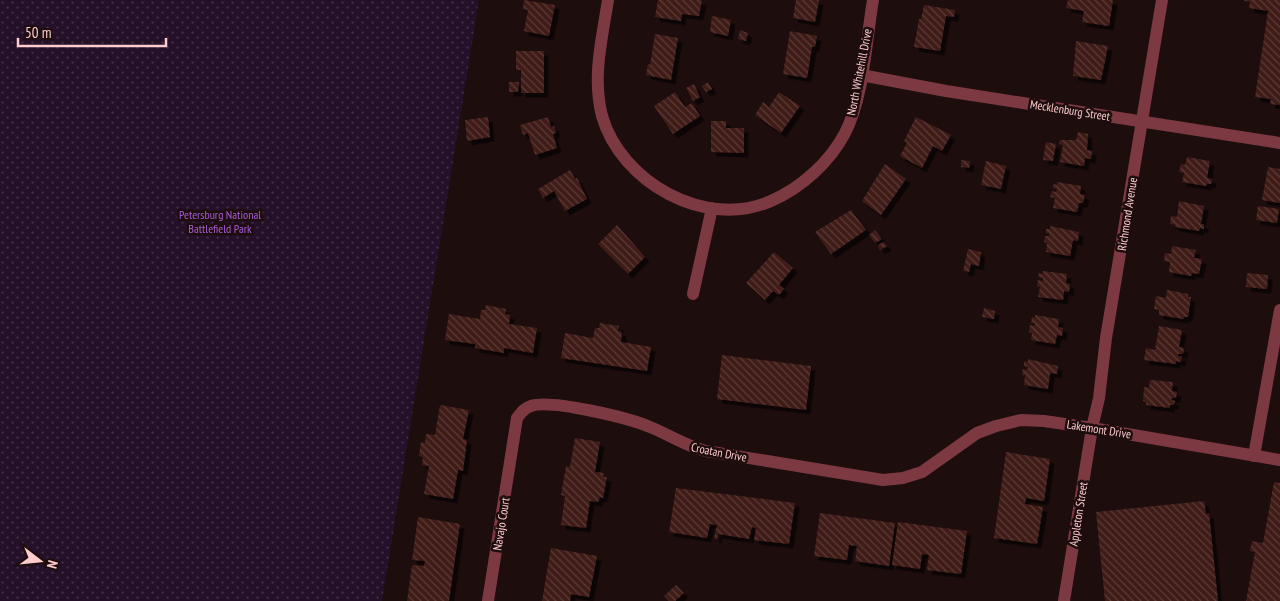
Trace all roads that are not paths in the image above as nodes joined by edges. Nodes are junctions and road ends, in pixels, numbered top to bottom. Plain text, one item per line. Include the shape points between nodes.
1 (608, 0) edge
2 (873, 0) edge
3 (1162, 0) edge
4 (861, 75) junction
5 (1142, 121) junction
6 (1280, 142) edge
7 (712, 208) junction
8 (693, 294) dead end
9 (1280, 310) edge
10 (1092, 428) junction
11 (512, 446) joint
12 (1254, 456) junction
13 (1280, 460) edge
14 (929, 468) joint
15 (488, 601) edge
16 (1064, 601) edge

1 - 7 street, North Whitehill Drive via 597,77 599,101 610,135 624,159 643,178 662,191
2 - 4 street, North Whitehill Drive
3 - 5 street, Richmond Avenue
4 - 5 street, Mecklenburg Street via 946,92
4 - 7 street, North Whitehill Drive via 845,132 816,171 772,201 738,208
5 - 6 street, Mecklenburg Street
5 - 10 street, Richmond Avenue
7 - 8 street
9 - 12 street
10 - 12 street, Lakemont Drive
10 - 14 street, Lakemont Drive via 1029,420 996,426 977,433
10 - 16 street, Appleton Street
11 - 14 street, Croatan Drive via 516,418 523,410 537,405 622,416 652,427 687,446 716,453 883,480 903,478
11 - 15 street, Navajo Court
12 - 13 street, Lakemont Drive

